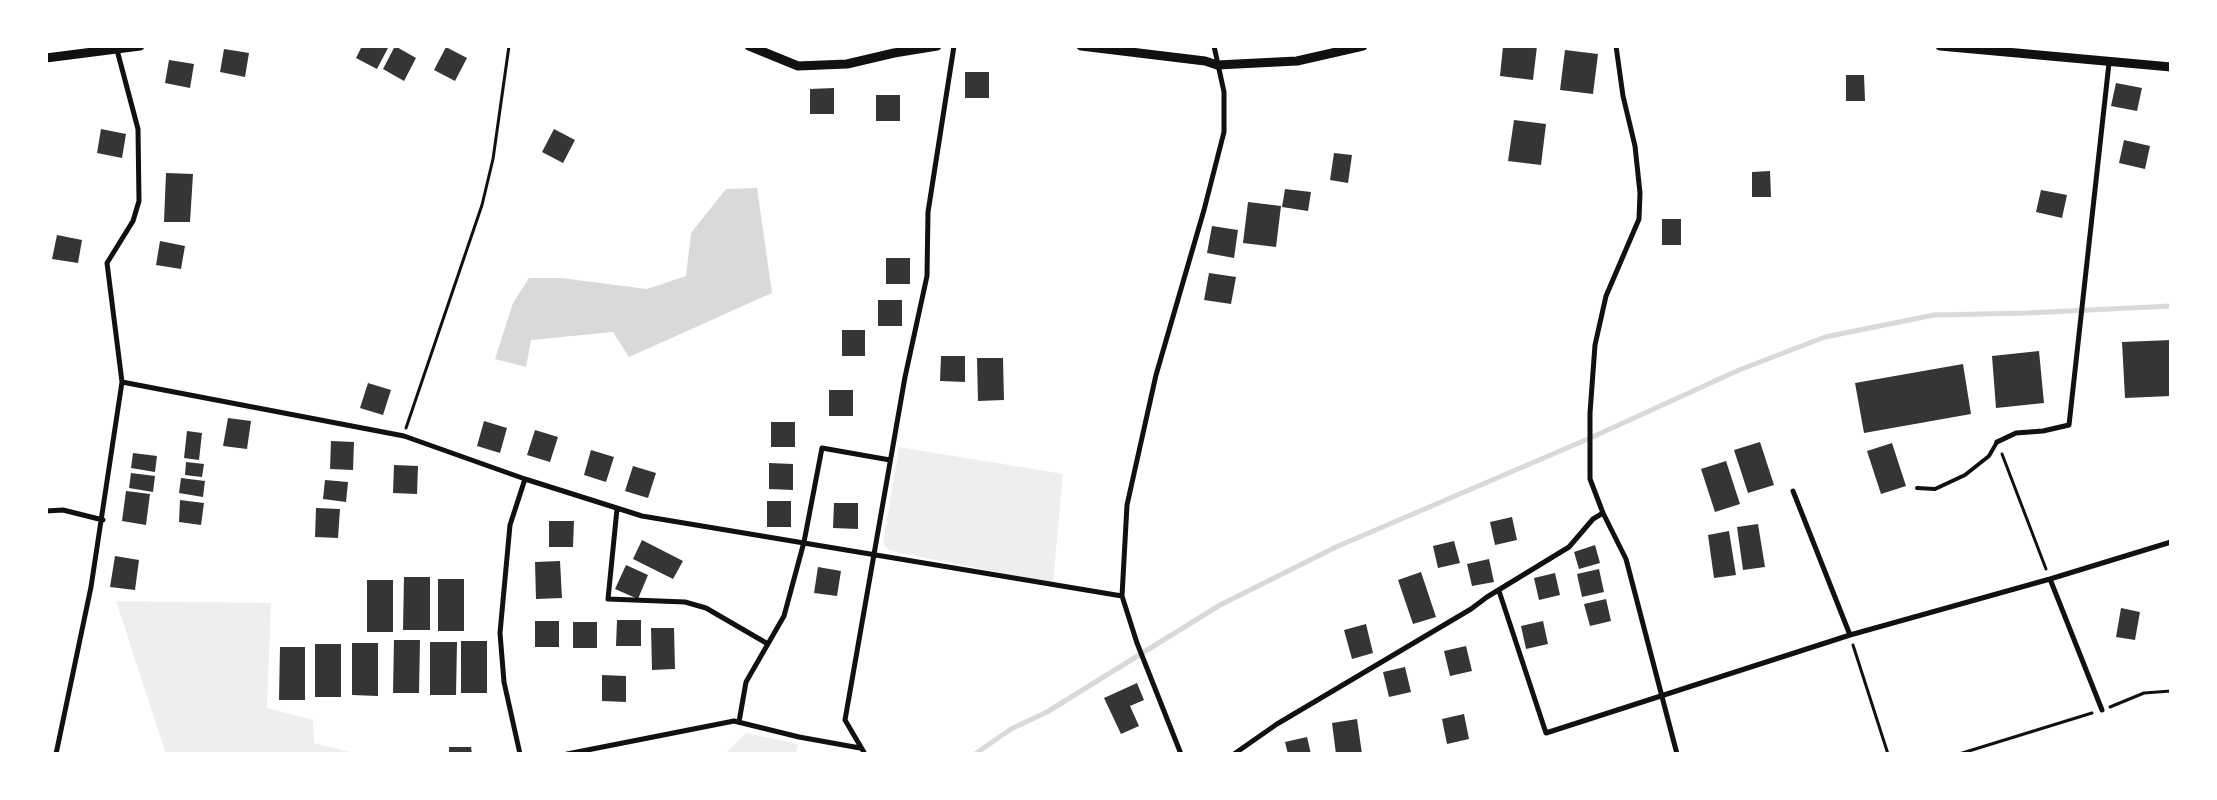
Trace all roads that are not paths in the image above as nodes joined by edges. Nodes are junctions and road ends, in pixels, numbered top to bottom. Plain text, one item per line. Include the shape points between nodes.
1 (140, 46) edge
2 (749, 46) edge
3 (937, 46) edge
4 (954, 46) edge
5 (1081, 46) edge
6 (1214, 46) edge
7 (1363, 46) edge
8 (1616, 46) edge
9 (1940, 46) edge
10 (123, 48) edge
11 (2023, 50) edge
12 (46, 58) edge
13 (2109, 62) junction
14 (1217, 64) junction
15 (2171, 67) edge
16 (122, 382) junction
17 (1997, 442) joint
18 (890, 460) junction
19 (526, 478) junction
20 (1917, 488) dead end
21 (1793, 491) dead end
22 (617, 509) junction
23 (46, 511) edge
24 (1603, 513) junction
25 (103, 520) junction
26 (804, 542) junction
27 (2171, 542) edge
28 (875, 555) junction
29 (2050, 579) junction
30 (1500, 591) junction
31 (1122, 596) junction
32 (1850, 635) junction
33 (768, 644) junction
34 (1663, 696) junction
35 (2102, 710) road end
36 (739, 722) junction
37 (860, 748) junction
38 (56, 754) edge
39 (520, 754) edge
40 (567, 754) edge
41 (865, 754) edge
42 (1181, 754) edge
43 (1234, 754) edge
44 (1677, 754) edge

1 - 10 street
2 - 3 street via 798,66 847,64
4 - 18 street via 928,212 927,276
5 - 14 street
6 - 14 street
7 - 14 street via 1297,61
8 - 24 street via 1635,146 1640,193 1639,220 1606,296 1595,345 1590,479
9 - 11 street
10 - 12 street
10 - 16 street via 138,129 139,201 133,221 107,263
11 - 13 street
13 - 15 street
13 - 17 street via 2069,425 2016,433
14 - 31 street via 1224,92 1224,132 1156,375 1131,486
16 - 19 street via 404,436
16 - 25 street
17 - 20 lane via 1989,456 1965,475 1935,490
18 - 26 street via 822,448
18 - 28 street
19 - 22 street
19 - 39 street via 510,525 500,633 504,682
21 - 32 street
22 - 26 street via 650,518
22 - 33 street via 608,599 685,602 706,608
23 - 25 street via 63,510
24 - 30 street via 1593,519 1569,547
24 - 34 street via 1626,559
25 - 38 street
26 - 28 street
26 - 33 street via 784,616
27 - 29 street
28 - 31 street
28 - 37 street via 846,720
29 - 32 street
29 - 35 street
30 - 34 street via 1546,734
30 - 43 street via 1277,724
31 - 42 street
32 - 34 street
33 - 36 street via 746,682
34 - 44 street
36 - 37 street
36 - 40 street via 703,726
37 - 41 street

